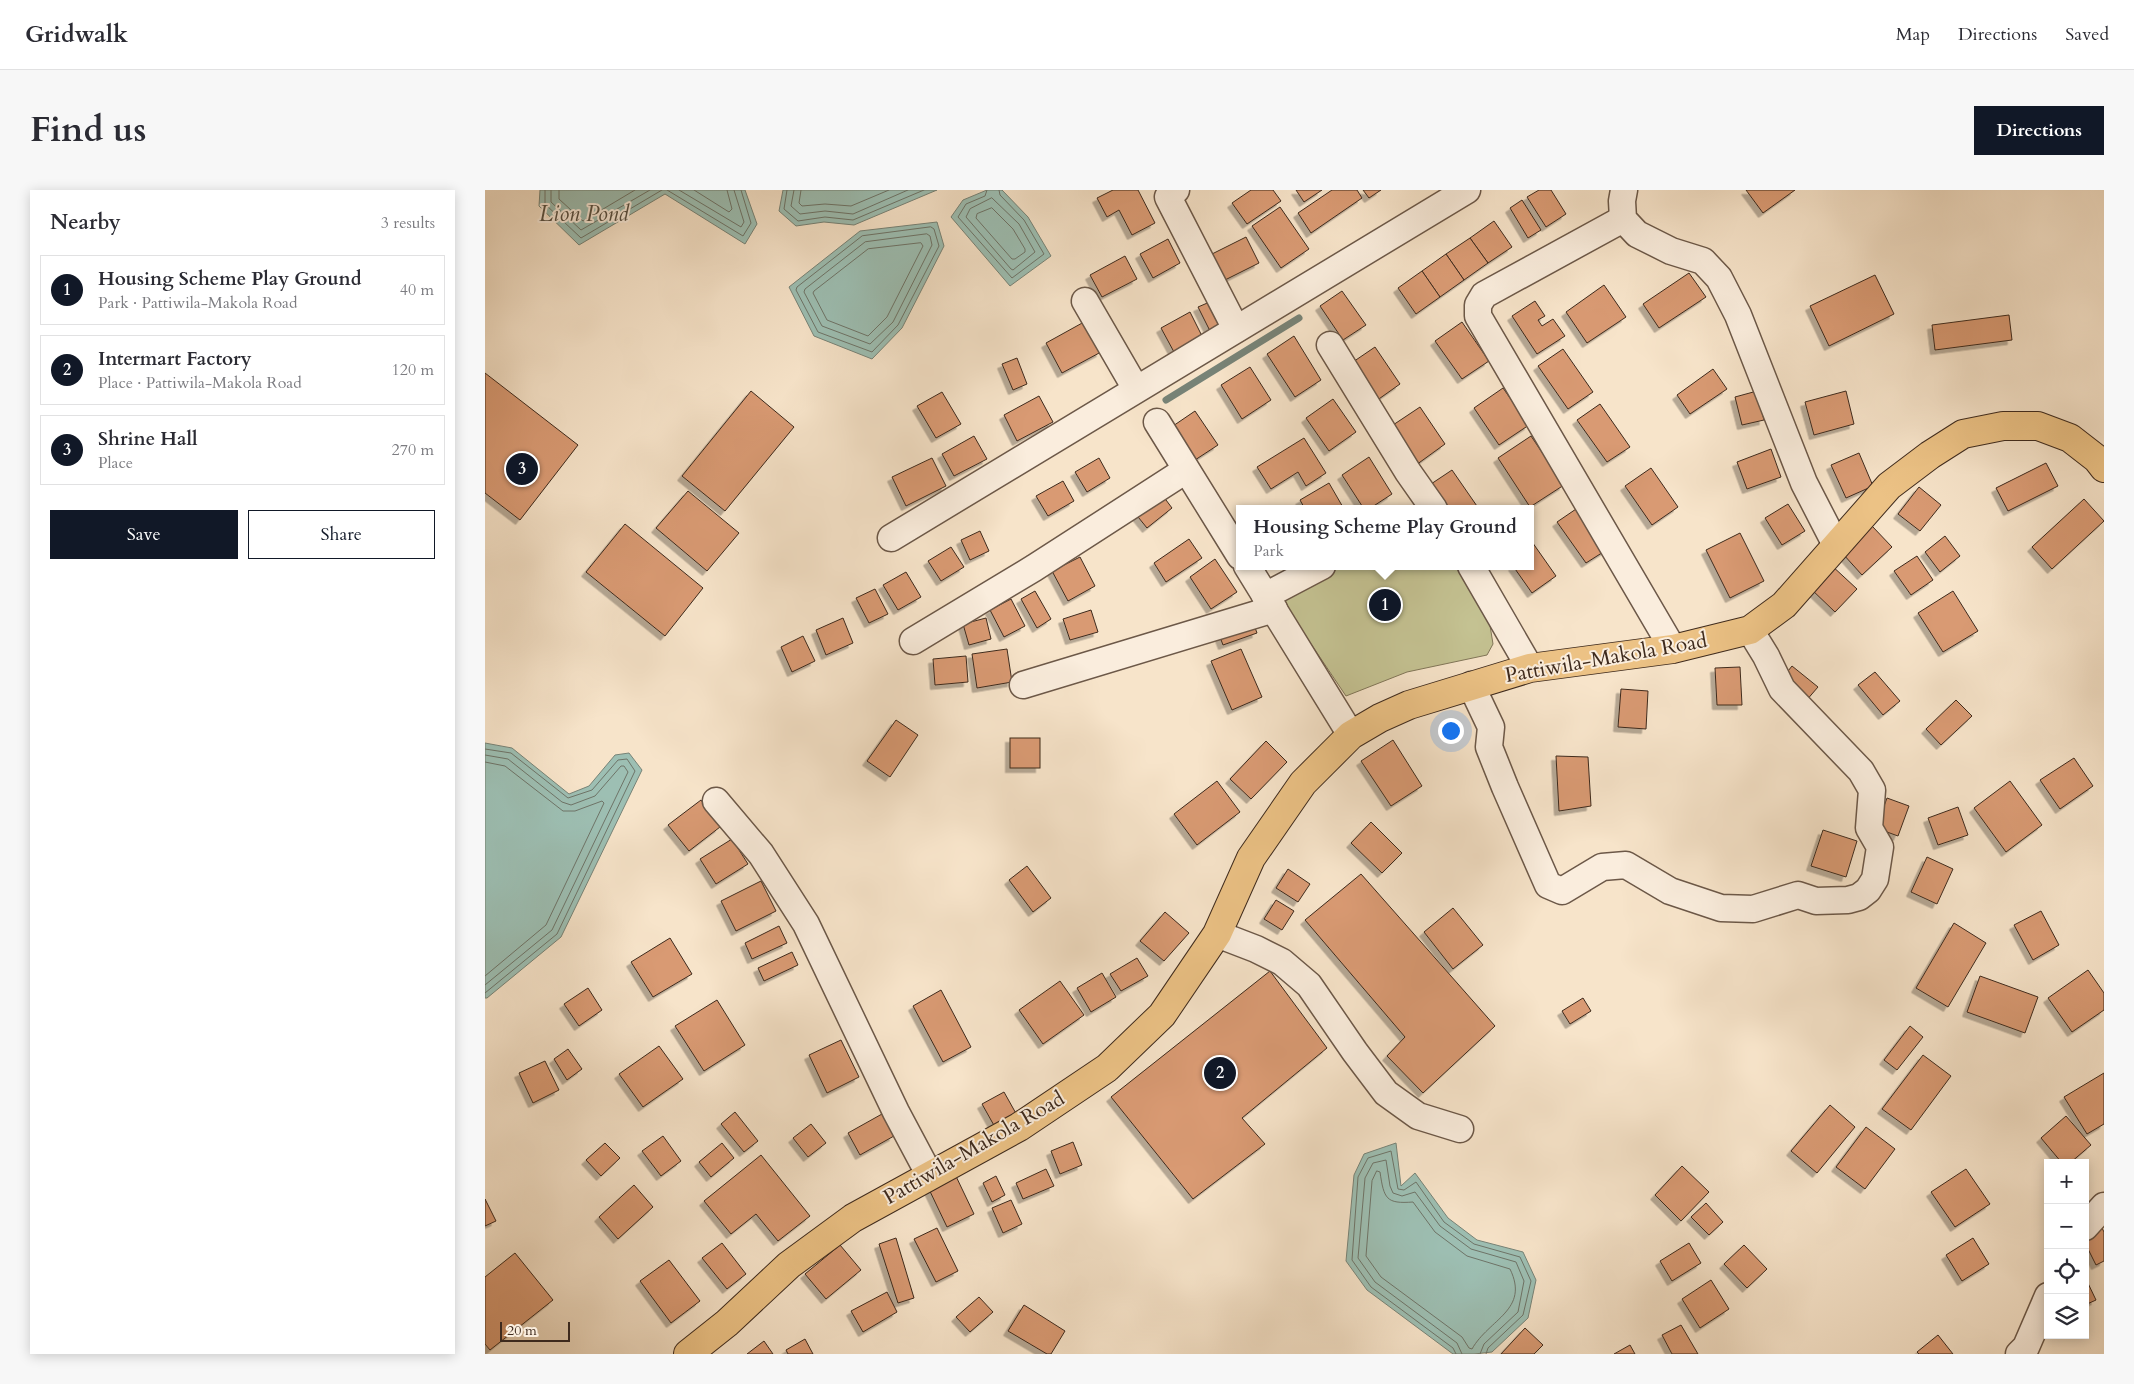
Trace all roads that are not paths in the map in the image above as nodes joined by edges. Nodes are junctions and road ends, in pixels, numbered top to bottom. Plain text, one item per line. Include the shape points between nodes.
1 (1176, 190) edge
2 (1467, 190) edge
3 (1624, 190) edge
4 (1438, 198) edge
5 (1623, 219) junction
6 (1085, 301) dead end
7 (1236, 329) junction
8 (1329, 345) dead end
9 (1136, 388) junction
10 (1157, 422) dead end
11 (2104, 468) edge
12 (1186, 470) junction
13 (1424, 505) edge
14 (891, 538) dead end
15 (1836, 545) junction
16 (1236, 550) edge
17 (1249, 570) edge
18 (1316, 570) edge
19 (1473, 570) edge
20 (1270, 603) junction
21 (1750, 630) junction
22 (913, 641) dead end
23 (1673, 649) junction
24 (1530, 668) junction
25 (1023, 685) dead end
26 (1471, 685) junction
27 (1351, 735) junction
28 (716, 801) dead end
29 (1217, 934) junction
30 (1460, 1129) dead end
31 (929, 1174) junction
32 (2104, 1206) edge
33 (2089, 1223) edge
34 (2044, 1305) edge
35 (688, 1354) edge
36 (2019, 1354) edge

1 - 7 street via 1168,197
2 - 4 street
3 - 5 street
4 - 7 street
5 - 15 street via 1637,234 1703,261 1719,278 1738,315 1804,484
5 - 23 street via 1484,295 1478,305 1479,316
6 - 9 street
7 - 9 street
8 - 13 street via 1408,472
9 - 14 street
10 - 12 street
11 - 15 main road, Pattiwila-Makola Road via 2070,438 2038,426 2003,426 1963,434 1889,486
12 - 16 street
12 - 22 street
15 - 21 main road, Pattiwila-Makola Road via 1784,605
17 - 20 street
18 - 20 street
19 - 24 street
20 - 25 street
20 - 27 street
21 - 23 main road, Pattiwila-Makola Road
21 - 26 street via 1782,689 1861,771 1872,790 1869,828 1880,847 1875,879 1859,897 1829,902 1798,895 1753,909 1721,908 1671,891 1626,865 1602,867 1562,891 1548,885 1489,747 1491,727
23 - 24 main road, Pattiwila-Makola Road
24 - 26 main road, Pattiwila-Makola Road
26 - 27 main road, Pattiwila-Makola Road via 1409,705
27 - 29 main road, Pattiwila-Makola Road via 1303,783 1251,858
28 - 31 street via 761,854 806,924
29 - 30 street via 1282,962 1309,985 1386,1092 1418,1116
29 - 31 main road, Pattiwila-Makola Road via 1162,1015 1107,1068 1019,1127
31 - 35 main road, Pattiwila-Makola Road via 853,1218 821,1241
32 - 33 street
34 - 36 street via 2026,1346

